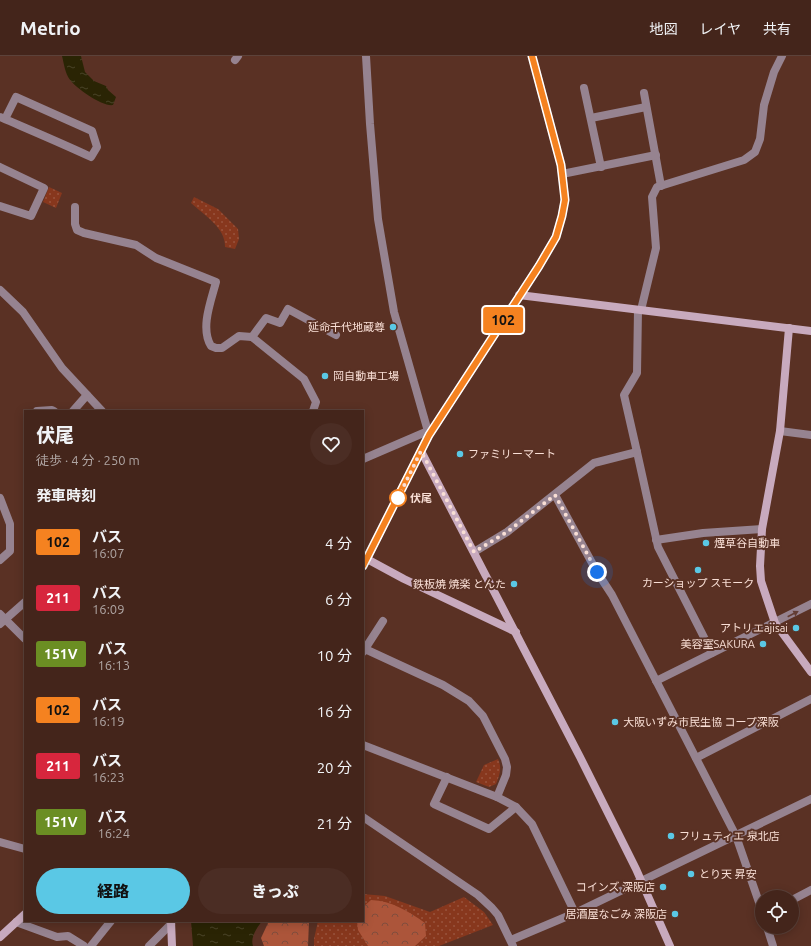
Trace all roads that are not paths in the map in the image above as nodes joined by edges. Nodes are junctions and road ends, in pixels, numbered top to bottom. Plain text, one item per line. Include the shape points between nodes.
1 (366, 56) edge
2 (532, 56) edge
3 (782, 56) edge
4 (584, 88) dead end
5 (644, 93) dead end
6 (646, 107) junction
7 (3, 118) edge
8 (591, 118) junction
9 (656, 156) junction
10 (0, 167) edge
11 (601, 167) junction
12 (562, 174) junction
13 (662, 186) junction
14 (0, 206) edge
15 (75, 207) dead end
16 (0, 290) edge
17 (519, 295) junction
18 (639, 310) junction
19 (789, 328) junction
20 (811, 331) edge
21 (336, 335) dead end
22 (252, 337) junction
23 (87, 395) junction
24 (74, 410) edge
25 (101, 410) edge
26 (313, 410) edge
27 (780, 431) junction
28 (428, 433) junction
29 (811, 435) edge
30 (421, 451) junction
31 (637, 452) junction
32 (364, 458) edge
33 (555, 495) junction
34 (0, 498) edge
35 (762, 530) junction
36 (656, 540) junction
37 (474, 552) junction
38 (0, 560) edge
39 (365, 563) edge
40 (24, 603) edge
41 (811, 604) edge
42 (2, 619) edge
43 (383, 621) dead end
44 (775, 623) junction
45 (516, 632) junction
46 (24, 639) edge
47 (364, 650) edge
48 (712, 654) junction
49 (811, 672) edge
50 (656, 681) junction
51 (811, 699) edge
52 (364, 745) edge
53 (696, 758) junction
54 (447, 777) junction
55 (497, 797) junction
56 (811, 799) edge
57 (516, 807) junction
58 (364, 818) edge
59 (736, 836) junction
60 (0, 842) edge
61 (24, 849) edge
62 (642, 882) junction
63 (811, 890) edge
64 (755, 891) edge
65 (799, 896) edge
66 (575, 913) junction
67 (24, 915) edge
68 (16, 922) junction
69 (110, 922) edge
70 (171, 922) edge
71 (769, 934) edge
72 (0, 937) edge
73 (512, 943) edge
74 (84, 946) edge
75 (91, 946) edge
76 (149, 946) edge
77 (172, 946) edge
78 (670, 946) edge
79 (773, 946) edge

1 - 28 street via 378,219 394,312
2 - 12 street
3 - 13 street via 764,105 760,139 755,152 744,160
4 - 8 street
5 - 6 street
6 - 8 street
6 - 9 street
7 - 7 street via 91,157 98,147 92,131 16,98
8 - 11 street
9 - 11 street
9 - 13 street
10 - 14 street via 44,188 31,216
11 - 12 street
12 - 17 street via 565,200 556,237
13 - 18 street via 657,187 652,197 656,248
15 - 22 street via 77,230 136,245 156,258 216,282 206,332 211,346 222,348 239,336
16 - 23 street via 23,312 62,368
17 - 18 street
17 - 28 street
18 - 19 street
18 - 31 street via 637,373 624,395
19 - 20 street
19 - 27 street
21 - 22 street via 288,309 280,324 266,318
22 - 26 street via 304,379 316,402
23 - 24 street
23 - 25 street
27 - 29 street
27 - 35 street
28 - 30 street
28 - 32 street
30 - 37 street
30 - 39 street
31 - 33 street via 594,463
31 - 36 street
33 - 37 street via 507,532
33 - 50 street via 612,595
34 - 38 street via 10,524 10,551
35 - 36 street via 703,532
35 - 44 street via 761,581
36 - 48 street
37 - 45 street
39 - 45 street
40 - 42 street
44 -> 41 street
42 - 46 street
43 - 47 street
44 - 48 street
44 - 49 street
45 - 62 street
47 - 55 street via 443,685 469,701 483,716 507,767
48 - 50 street
50 - 53 street
51 - 53 street
52 - 54 street
53 - 59 street
54 - 55 street
54 - 57 street via 434,804 489,829
55 - 57 street
56 - 59 street
57 - 66 street via 532,824
58 - 73 street via 478,895 498,915
59 - 62 street
59 - 64 street
60 - 61 street
62 - 66 street
62 - 78 street
63 - 65 street
66 - 73 street
67 - 68 street
68 - 72 street
68 - 74 street via 57,937 68,936
69 - 75 street
70 - 76 street
70 - 77 street
71 - 79 street

